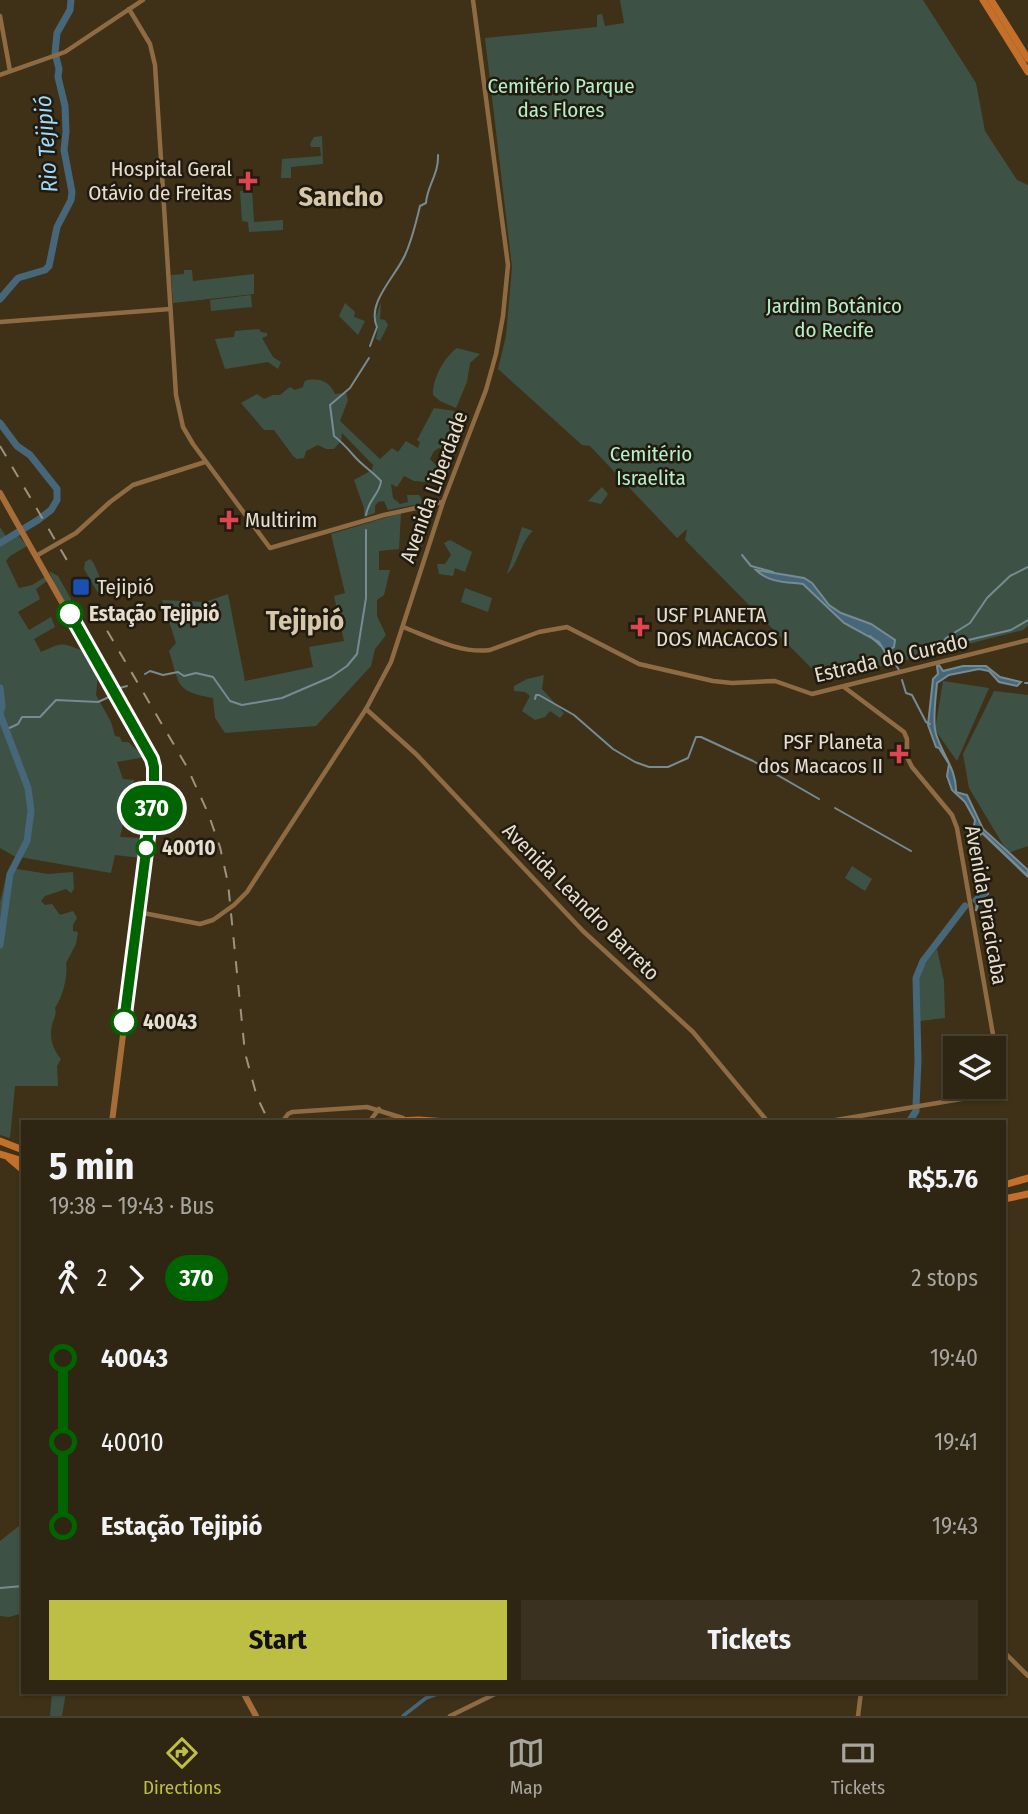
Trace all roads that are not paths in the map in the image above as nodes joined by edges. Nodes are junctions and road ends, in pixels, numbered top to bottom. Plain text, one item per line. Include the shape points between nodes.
1 (143, 0) edge
2 (473, 0) edge
3 (983, 0) edge
4 (991, 0) edge
5 (129, 9) junction
6 (0, 16) edge
7 (1028, 59) edge
8 (10, 71) junction
9 (1028, 72) edge
10 (0, 75) edge
11 (170, 309) junction
12 (0, 322) edge
13 (205, 462) junction
14 (0, 493) edge
15 (443, 502) junction
16 (36, 556) junction
17 (403, 627) junction
18 (1028, 640) edge
19 (843, 687) junction
20 (366, 709) junction
21 (138, 912) junction
22 (379, 1109) junction
23 (112, 1120) edge
24 (283, 1120) edge
25 (372, 1120) edge
26 (407, 1120) edge
27 (766, 1120) edge
28 (836, 1120) edge
29 (4, 1142) edge
30 (21, 1147) edge
31 (0, 1154) edge
32 (9, 1157) junction
33 (21, 1160) edge
34 (21, 1168) edge
35 (1028, 1180) edge
36 (1006, 1186) edge
37 (1028, 1194) edge
38 (1006, 1199) edge
39 (1006, 1654) edge
40 (1028, 1676) edge
41 (244, 1694) edge
42 (495, 1694) edge
43 (861, 1694) edge
44 (256, 1716) edge
45 (450, 1716) edge
46 (858, 1716) edge

1 - 5 main road
2 - 15 main road, Avenida Liberdade via 508,278 486,390
3 - 9 highway
4 - 7 highway
5 - 8 main road via 63,53
5 - 11 main road via 150,44 155,65
6 - 8 main road
8 - 10 main road
11 - 12 main road
11 - 13 main road via 178,411
13 - 15 main road via 270,548
13 - 16 main road via 134,485 76,533
14 - 16 main road
15 - 17 main road, Avenida Liberdade
16 - 21 main road via 153,760 154,790
17 - 19 main road, Estrada do Curado via 479,651 567,627 625,659 667,671 732,683 775,681 812,694
17 - 20 main road, Avenida Liberdade
18 - 19 main road, Estrada do Curado
19 - 28 main road, Avenida Piracicaba via 904,732 912,767 954,820 1003,1092
20 - 21 main road, Avenida Liberdade via 245,895 205,923
20 - 27 main road, Avenida Leandro Barreto via 416,754 583,931 693,1032
21 - 23 main road
22 - 24 main road via 292,1112
22 - 25 main road
22 - 26 main road
29 - 30 highway
31 - 32 highway
32 - 33 highway
32 - 34 highway
35 - 36 highway
37 - 38 highway
39 - 40 main road
41 - 44 main road
42 - 45 main road
43 - 46 main road

